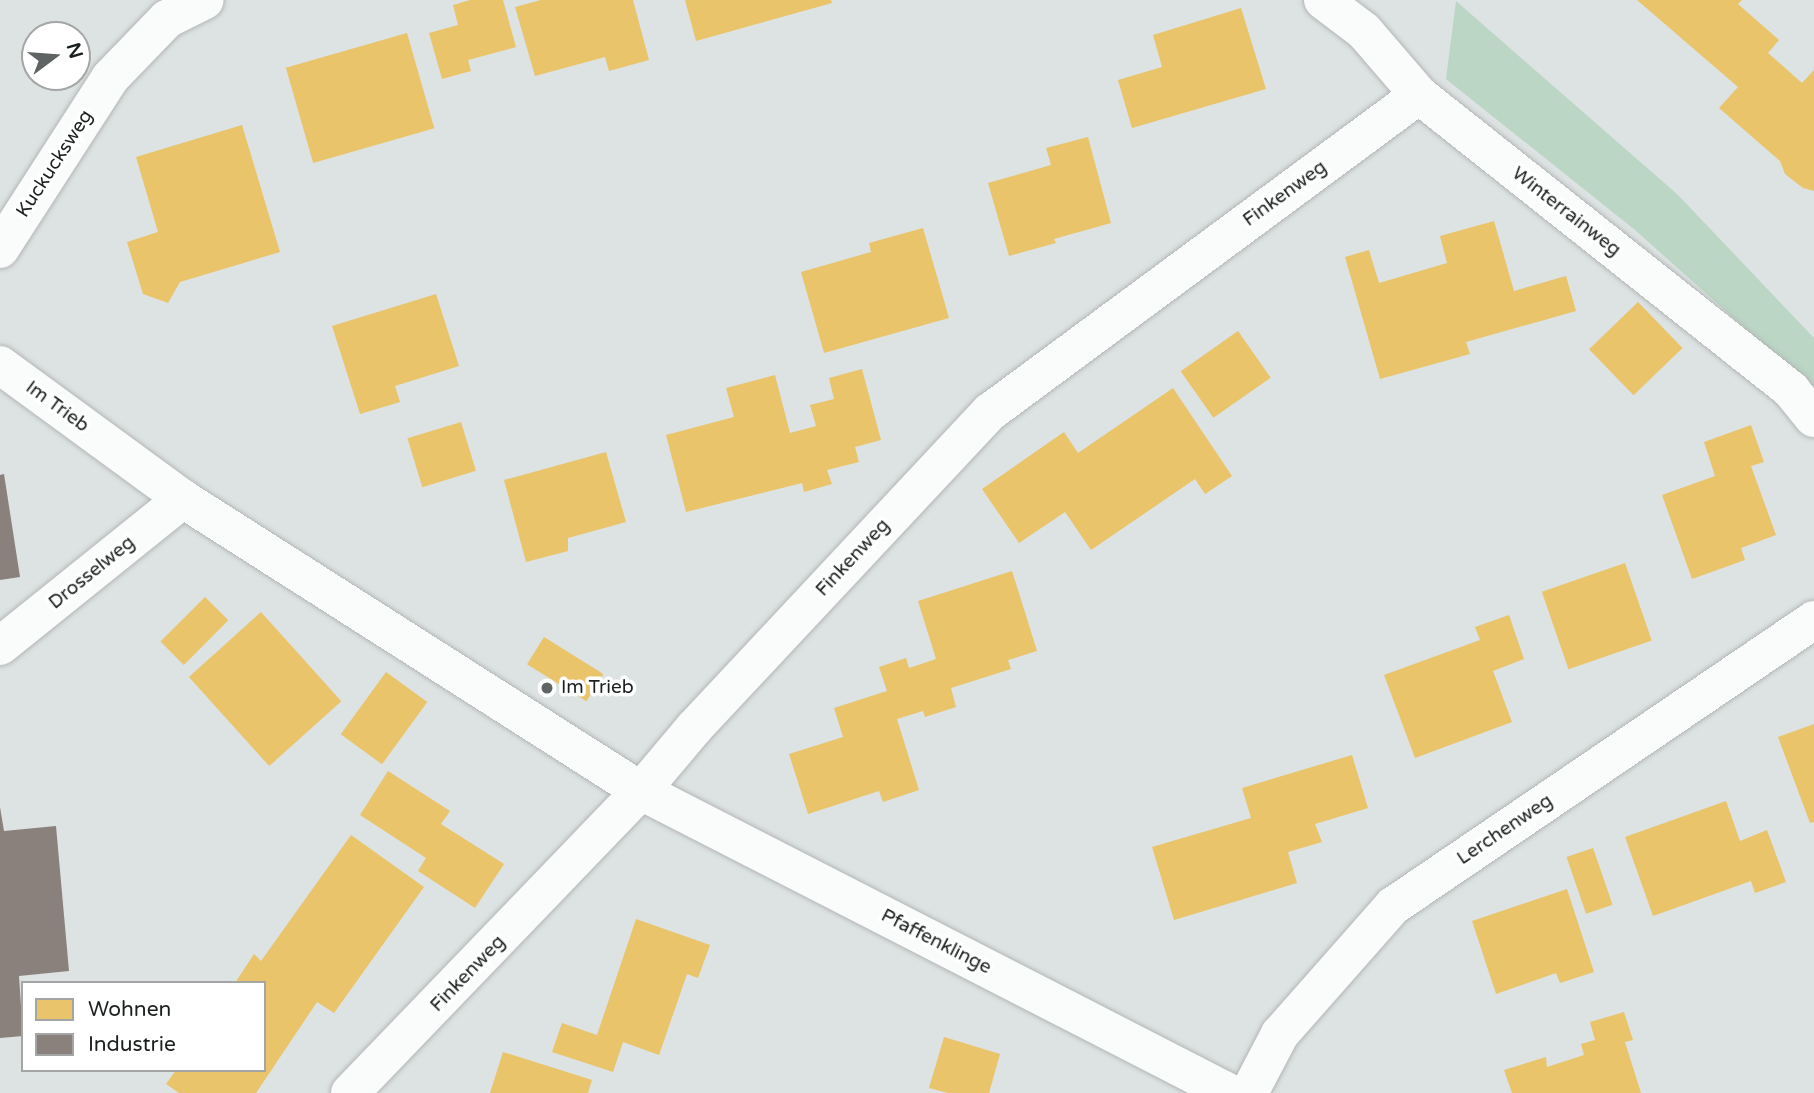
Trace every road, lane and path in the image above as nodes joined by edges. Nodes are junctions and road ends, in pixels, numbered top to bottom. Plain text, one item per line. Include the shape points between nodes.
1 (205, 0) edge
2 (1323, 0) edge
3 (1369, 15) edge
4 (1419, 95) junction
5 (0, 249) edge
6 (0, 365) edge
7 (1814, 418) edge
8 (183, 499) junction
9 (1814, 620) edge
10 (0, 646) edge
11 (641, 791) junction
12 (350, 1093) edge
13 (1230, 1093) edge
14 (1249, 1093) edge

1 - 5 street, Kuckucksweg via 167,19 110,78
2 - 3 street, Winterrainweg
3 - 4 street, Winterrainweg
4 - 7 street, Winterrainweg via 1791,390
4 - 11 street, Finkenweg via 990,412 694,727
6 - 8 street, Im Trieb
8 - 10 street, Drosselweg
8 - 11 street, Im Trieb
9 - 14 street, Lerchenweg via 1394,906 1280,1034
11 - 12 street, Finkenweg
11 - 13 street, Pfaffenklinge

